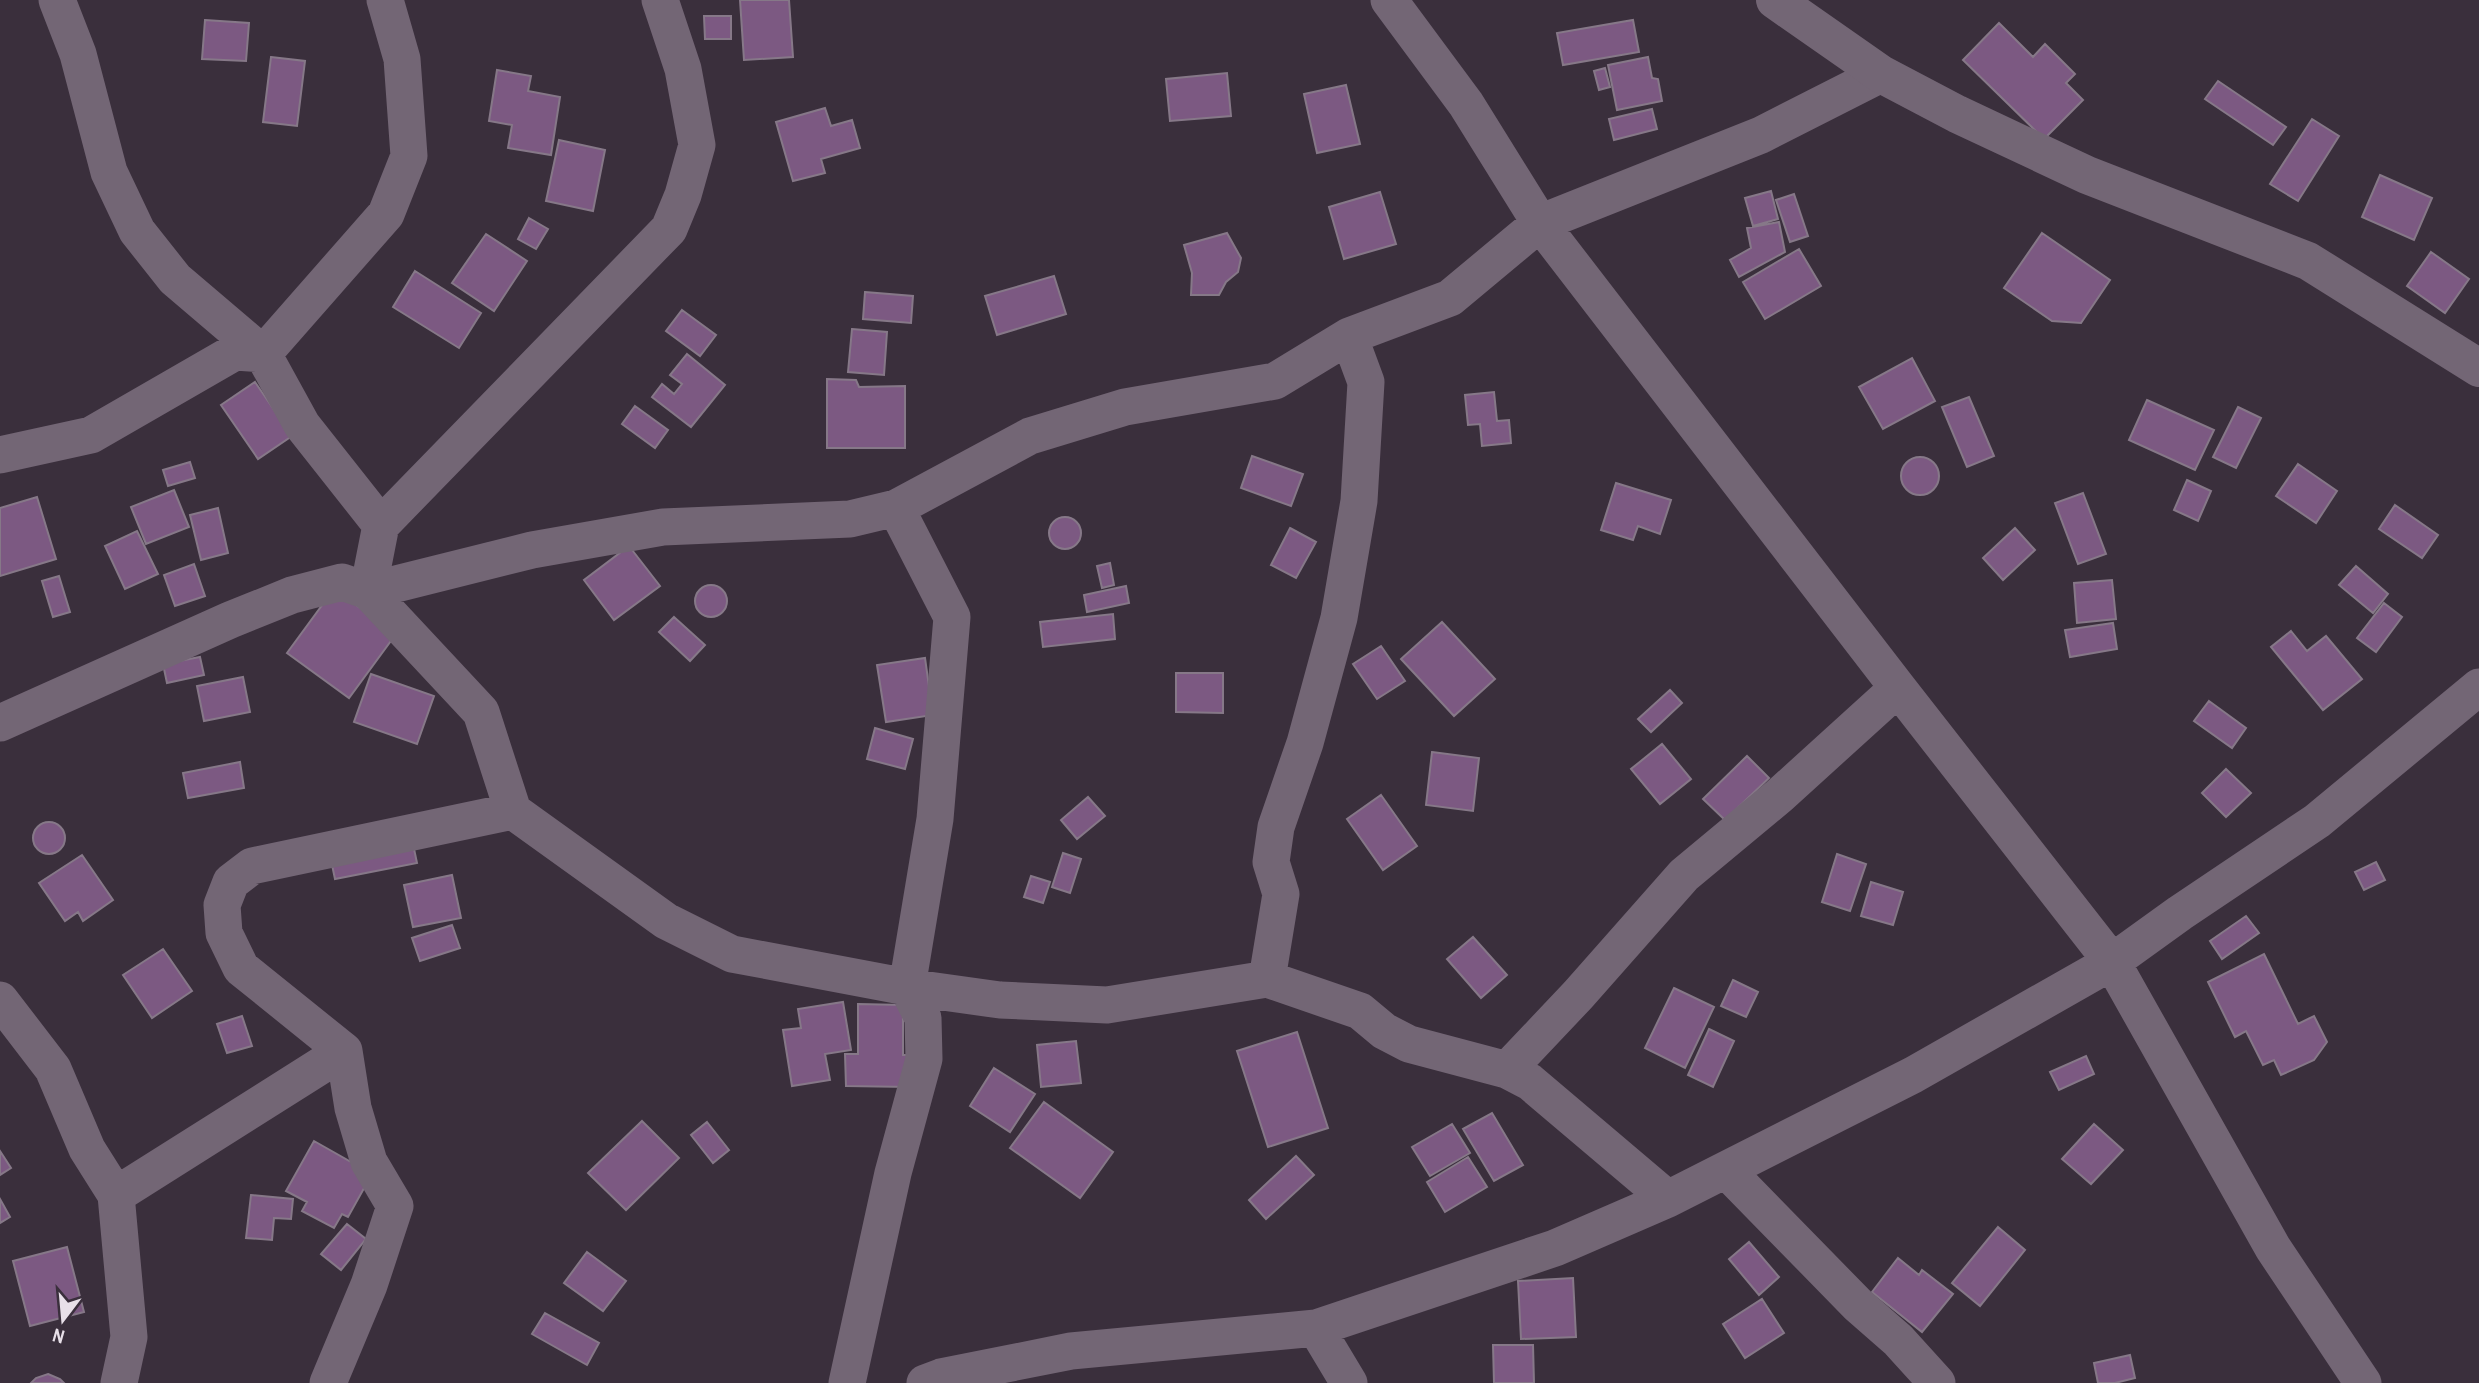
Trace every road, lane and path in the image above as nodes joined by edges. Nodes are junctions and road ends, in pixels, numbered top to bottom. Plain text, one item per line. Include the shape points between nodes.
1 (57, 0) edge
2 (385, 0) edge
3 (660, 0) edge
4 (1775, 0) edge
5 (1405, 5) edge
6 (1881, 74) junction
7 (1540, 223) junction
8 (1349, 336) junction
9 (263, 354) junction
10 (2479, 368) edge
11 (0, 455) edge
12 (896, 508) junction
13 (381, 525) junction
14 (368, 592) junction
15 (2479, 687) edge
16 (1898, 688) junction
17 (0, 723) edge
18 (513, 811) junction
19 (2112, 962) junction
20 (1267, 979) junction
21 (906, 987) junction
22 (0, 1000) edge
23 (344, 1051) junction
24 (1507, 1070) junction
25 (1727, 1171) junction
26 (116, 1195) junction
27 (1668, 1199) junction
28 (1316, 1328) junction
29 (119, 1383) edge
30 (328, 1383) edge
31 (847, 1383) edge
32 (925, 1383) edge
33 (1349, 1383) edge
34 (1937, 1383) edge
35 (2363, 1383) edge

1 - 9 street via 78,54 109,172 137,231 175,278
2 - 9 street via 402,59 409,156 386,214
3 - 13 street via 683,69 697,145 669,229
4 - 6 street
5 - 7 street
6 - 7 street via 1761,135
6 - 10 street via 2087,175 2308,261
7 - 8 street via 1450,298
7 - 16 street
8 - 12 street via 1275,381 1125,407 1030,436
8 - 20 street via 1366,382 1359,500 1339,618 1305,744 1276,827 1270,862 1281,894
9 - 11 street via 235,352 91,435
9 - 13 street via 302,425
12 - 14 street via 850,519 663,527 532,550
12 - 21 street via 952,617 935,819
13 - 14 street
14 - 17 street via 342,582 292,595
14 - 18 street via 481,712
15 - 19 street via 2317,821
16 - 19 street
16 - 24 street via 1684,875
18 - 21 street via 666,921 732,954
18 - 23 street via 252,866 231,882 222,905 224,933 242,968
19 - 25 street via 1913,1075
19 - 35 street via 2273,1248
20 - 21 street via 1107,1005 1000,1000
20 - 24 street via 1360,1011 1409,1044
21 - 31 street via 923,1018 924,1059 893,1173
22 - 26 street via 53,1069 87,1149
23 - 26 street
23 - 30 street via 353,1108 369,1162 395,1206 369,1286
24 - 27 street via 1530,1082
25 - 27 street
25 - 34 street
26 - 29 street via 129,1337
27 - 28 street via 1555,1248
28 - 32 street via 1071,1351
28 - 33 street

